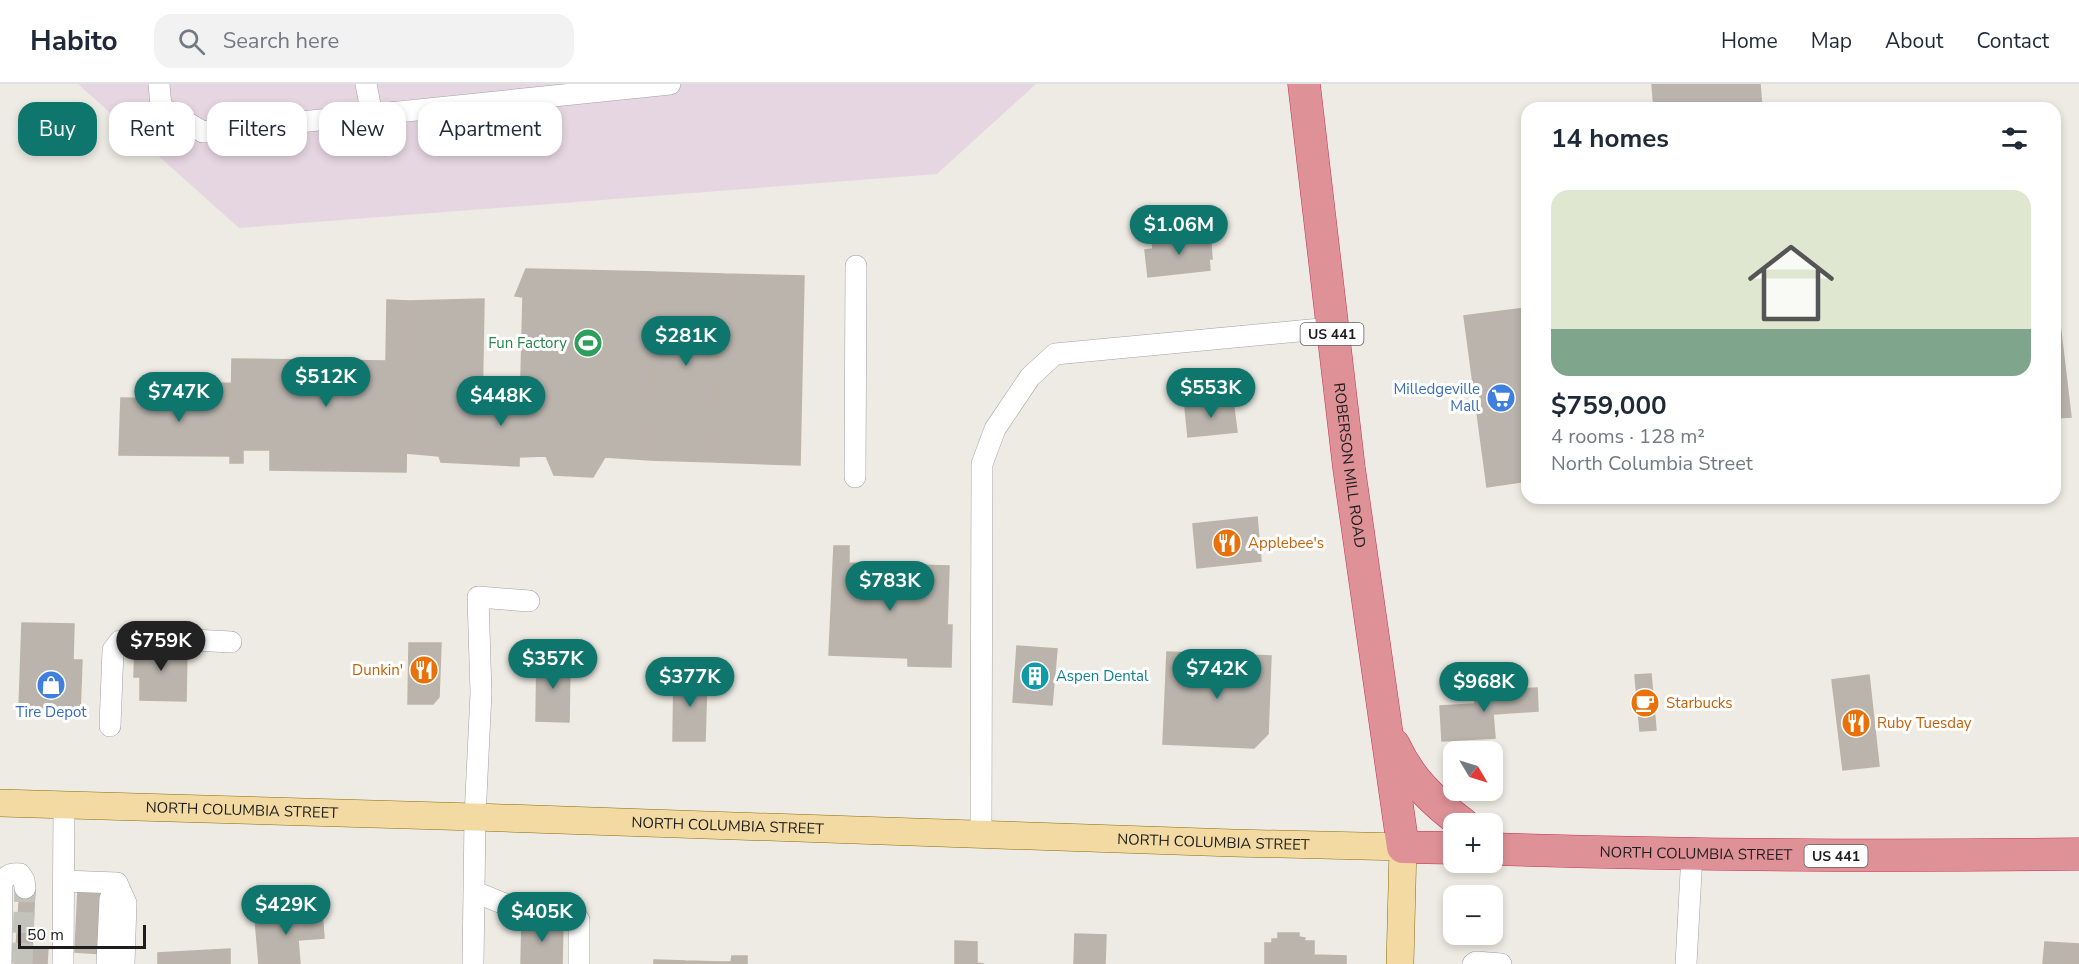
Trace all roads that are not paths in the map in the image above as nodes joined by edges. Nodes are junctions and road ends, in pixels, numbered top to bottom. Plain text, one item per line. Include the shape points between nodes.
1 (159, 84) edge
2 (366, 84) edge
3 (669, 84) edge
4 (1304, 84) edge
5 (370, 102) edge
6 (406, 111) edge
7 (319, 120) edge
8 (856, 266) dead end
9 (1331, 328) junction
10 (855, 477) dead end
11 (529, 601) dead end
12 (231, 642) dead end
13 (1386, 725) junction
14 (110, 726) dead end
15 (0, 803) edge
16 (64, 805) junction
17 (1449, 813) edge
18 (475, 817) junction
19 (981, 835) junction
20 (1403, 847) junction
21 (1503, 847) edge
22 (1443, 848) edge
23 (1692, 854) junction
24 (2079, 854) edge
25 (64, 880) junction
26 (117, 884) junction
27 (25, 888) dead end
28 (475, 891) junction
29 (1, 964) edge
30 (63, 964) edge
31 (107, 964) edge
32 (124, 964) edge
33 (473, 964) edge
34 (579, 964) edge
35 (1400, 964) edge
36 (1473, 964) edge
37 (1501, 964) edge
38 (1686, 964) edge

1 - 7 lane via 161,107 203,132
2 - 5 lane
3 - 6 lane
4 - 9 highway, ROBERSON MILL ROAD / US 441
8 - 10 lane
9 - 13 highway, ROBERSON MILL ROAD / US 441
9 - 19 lane via 1055,354 1030,377 995,429 982,464
11 - 18 lane via 478,597 481,693
12 - 14 lane via 138,637 120,641 113,650
13 - 17 highway, US 441 via 1414,779
13 - 20 highway, ROBERSON MILL ROAD / US 441
15 - 16 main road, NORTH COLUMBIA STREET
16 - 18 main road, NORTH COLUMBIA STREET
16 - 25 lane
18 - 19 main road, NORTH COLUMBIA STREET
18 - 28 lane
19 - 20 main road, NORTH COLUMBIA STREET
20 - 22 highway, NORTH COLUMBIA STREET
20 - 35 main road
21 - 23 highway, NORTH COLUMBIA STREET / US 441
23 - 24 highway, NORTH COLUMBIA STREET / US 441
23 - 38 lane
25 - 26 lane
25 - 30 lane
26 - 31 lane via 110,899
26 - 32 lane via 126,903
27 - 29 lane via 21,874 12,873 2,884
28 - 33 lane
28 - 34 lane via 532,915 566,909 574,913 579,920
36 - 37 lane

